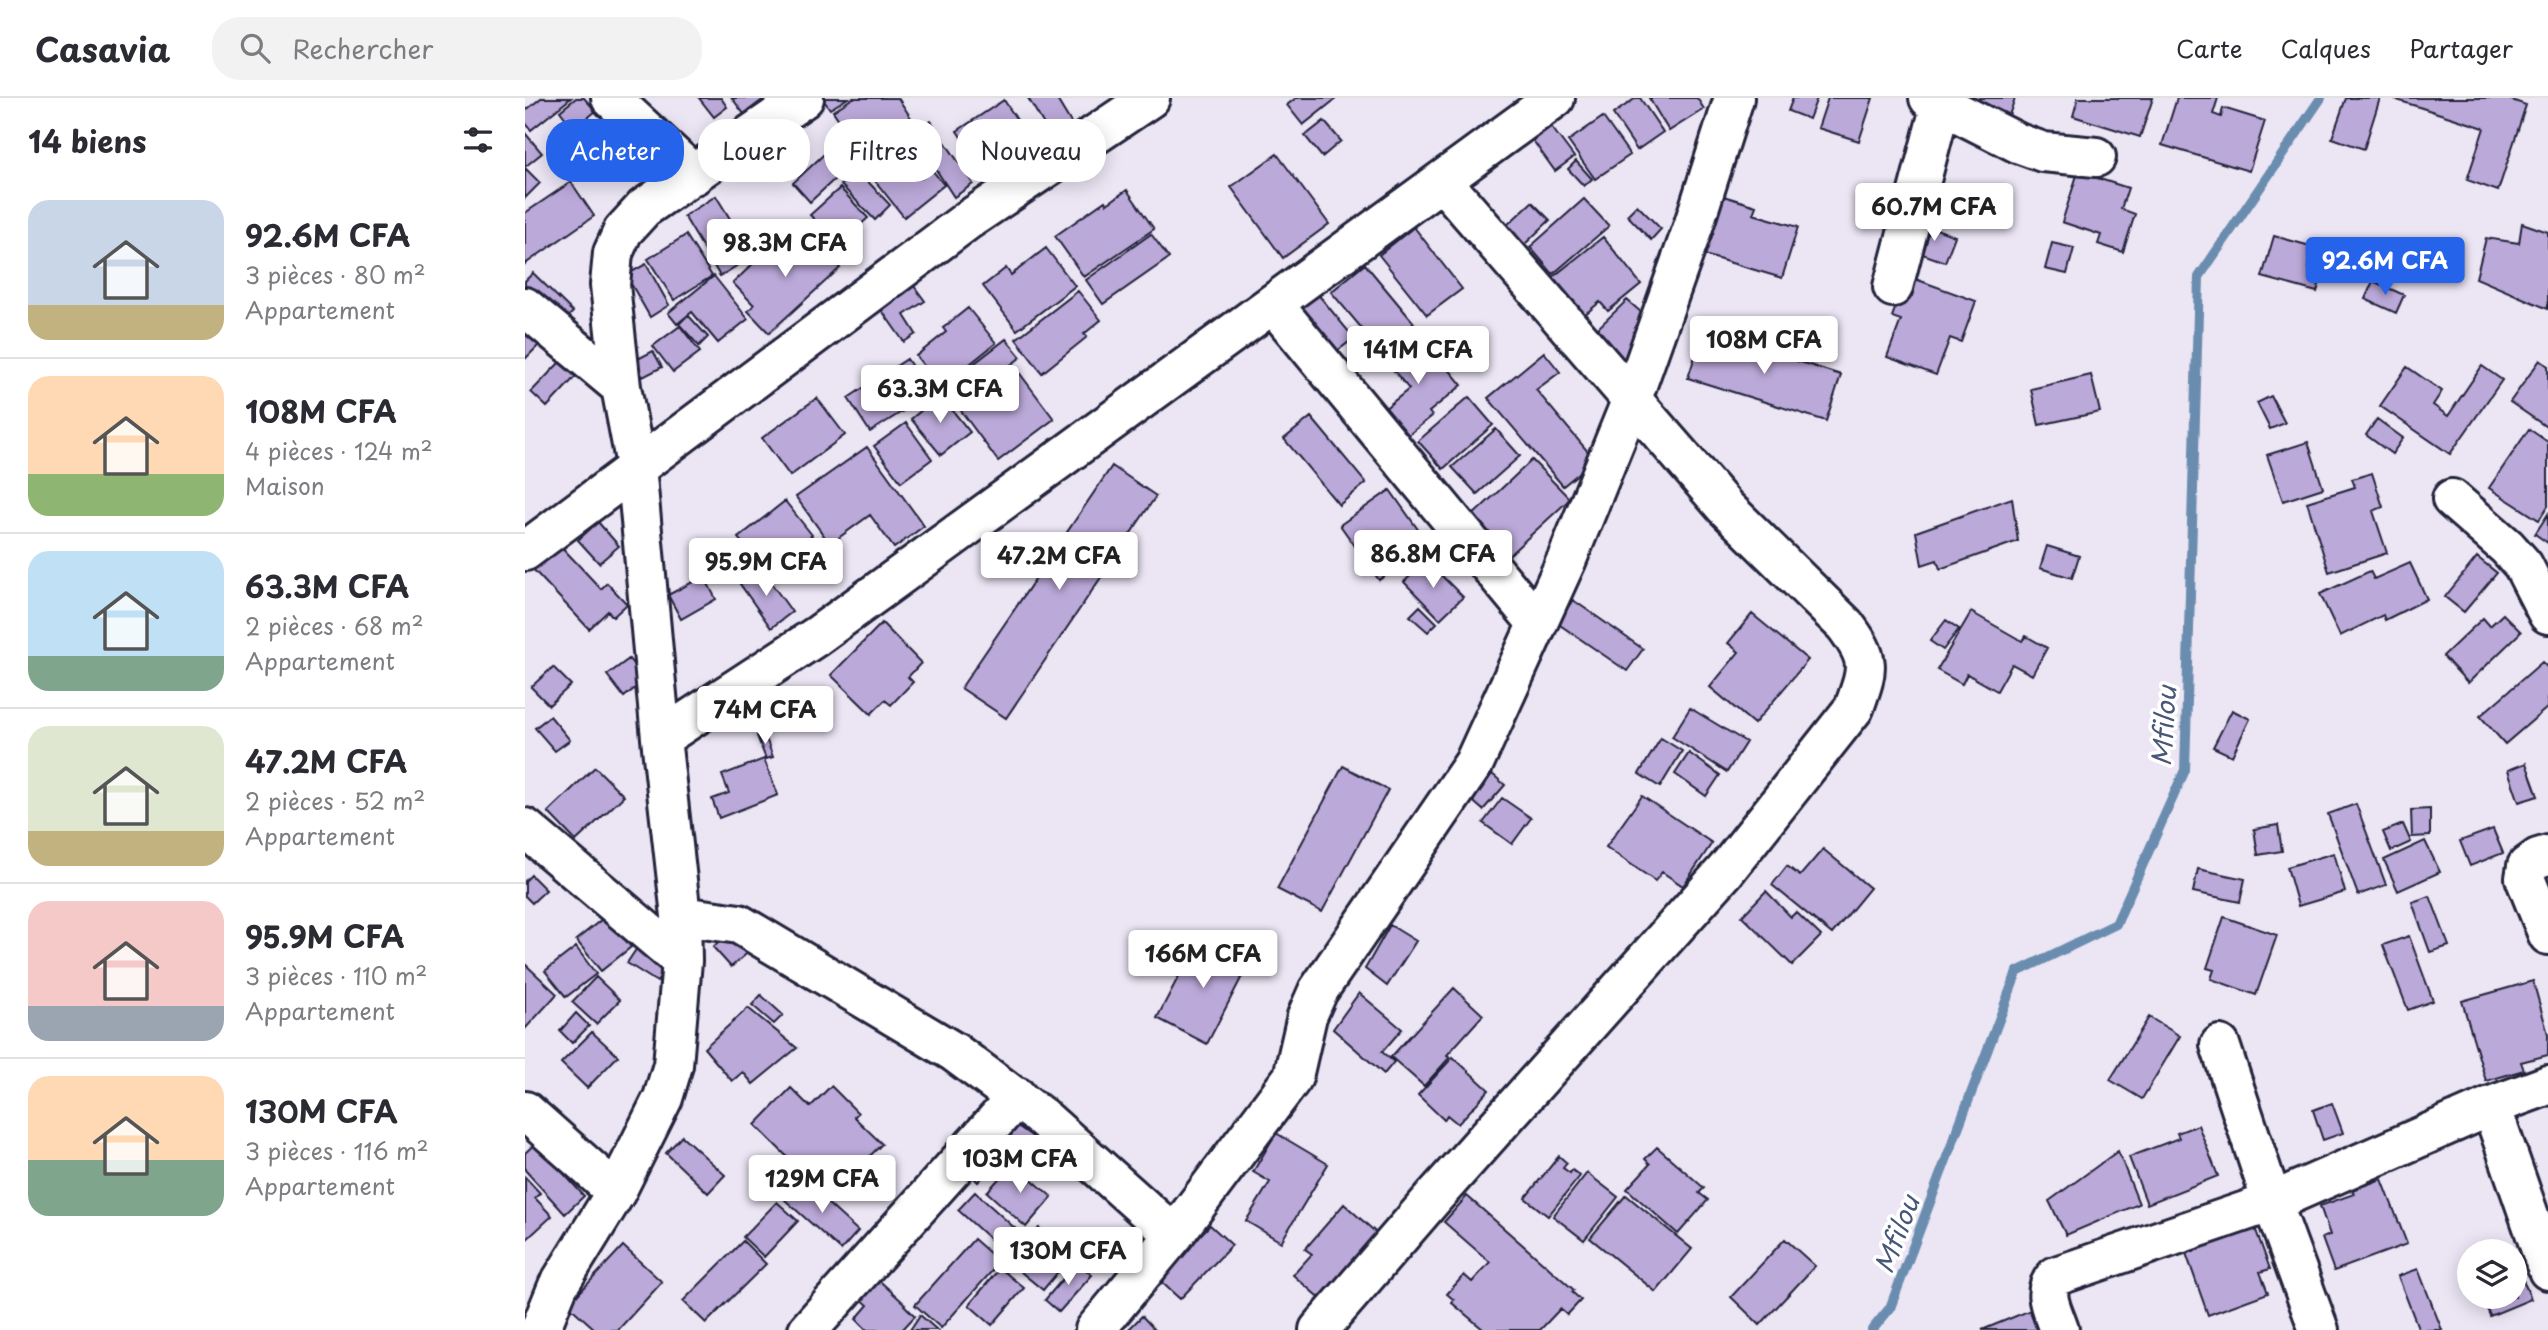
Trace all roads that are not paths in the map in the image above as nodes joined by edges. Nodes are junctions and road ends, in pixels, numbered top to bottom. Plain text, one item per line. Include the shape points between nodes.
1 (611, 98) edge
2 (804, 98) edge
3 (1150, 98) edge
4 (1555, 98) edge
5 (1734, 98) edge
6 (1935, 101) edge
7 (2096, 156) dead end
8 (694, 175) junction
9 (1442, 181) junction
10 (1892, 287) dead end
11 (1273, 304) junction
12 (525, 307) edge
13 (621, 387) junction
14 (1632, 398) junction
15 (636, 466) junction
16 (2452, 499) dead end
17 (525, 551) edge
18 (2548, 614) edge
19 (1538, 624) junction
20 (661, 738) junction
21 (525, 828) edge
22 (2548, 855) edge
23 (681, 916) junction
24 (2548, 935) edge
25 (682, 961) junction
26 (2220, 1045) dead end
27 (2548, 1084) edge
28 (1017, 1097) junction
29 (2491, 1106) junction
30 (525, 1111) edge
31 (616, 1192) junction
32 (2272, 1202) junction
33 (1174, 1234) junction
34 (2548, 1270) edge
35 (540, 1330) edge
36 (808, 1330) edge
37 (1094, 1330) edge
38 (1319, 1330) edge
39 (2059, 1330) edge
40 (2319, 1330) edge

1 - 8 street
2 - 8 street
3 - 15 street via 968,220
4 - 9 street
5 - 14 street
6 - 7 street via 2043,152
6 - 10 street
8 - 13 street via 644,208 622,231 613,253 610,285
9 - 11 street
9 - 14 street
11 - 19 street
11 - 20 street via 817,636
12 - 13 street
13 - 15 street
14 - 19 street
14 - 38 street via 1725,507 1845,625 1865,659 1863,682 1854,708 1726,870
15 - 17 street
15 - 20 street
16 - 18 street via 2523,565
19 - 33 street via 1474,763 1318,991 1307,1016 1293,1077
20 - 23 street
21 - 25 street
22 - 24 street via 2527,866 2525,878
23 - 25 street
23 - 28 street via 739,924 954,1052
25 - 31 street via 673,1065 663,1098
26 - 32 street
27 - 29 street
28 - 33 street
28 - 36 street
29 - 32 street
29 - 34 street
30 - 31 street
31 - 35 street via 558,1286
32 - 39 street via 2056,1276 2047,1293
32 - 40 street
33 - 37 street

